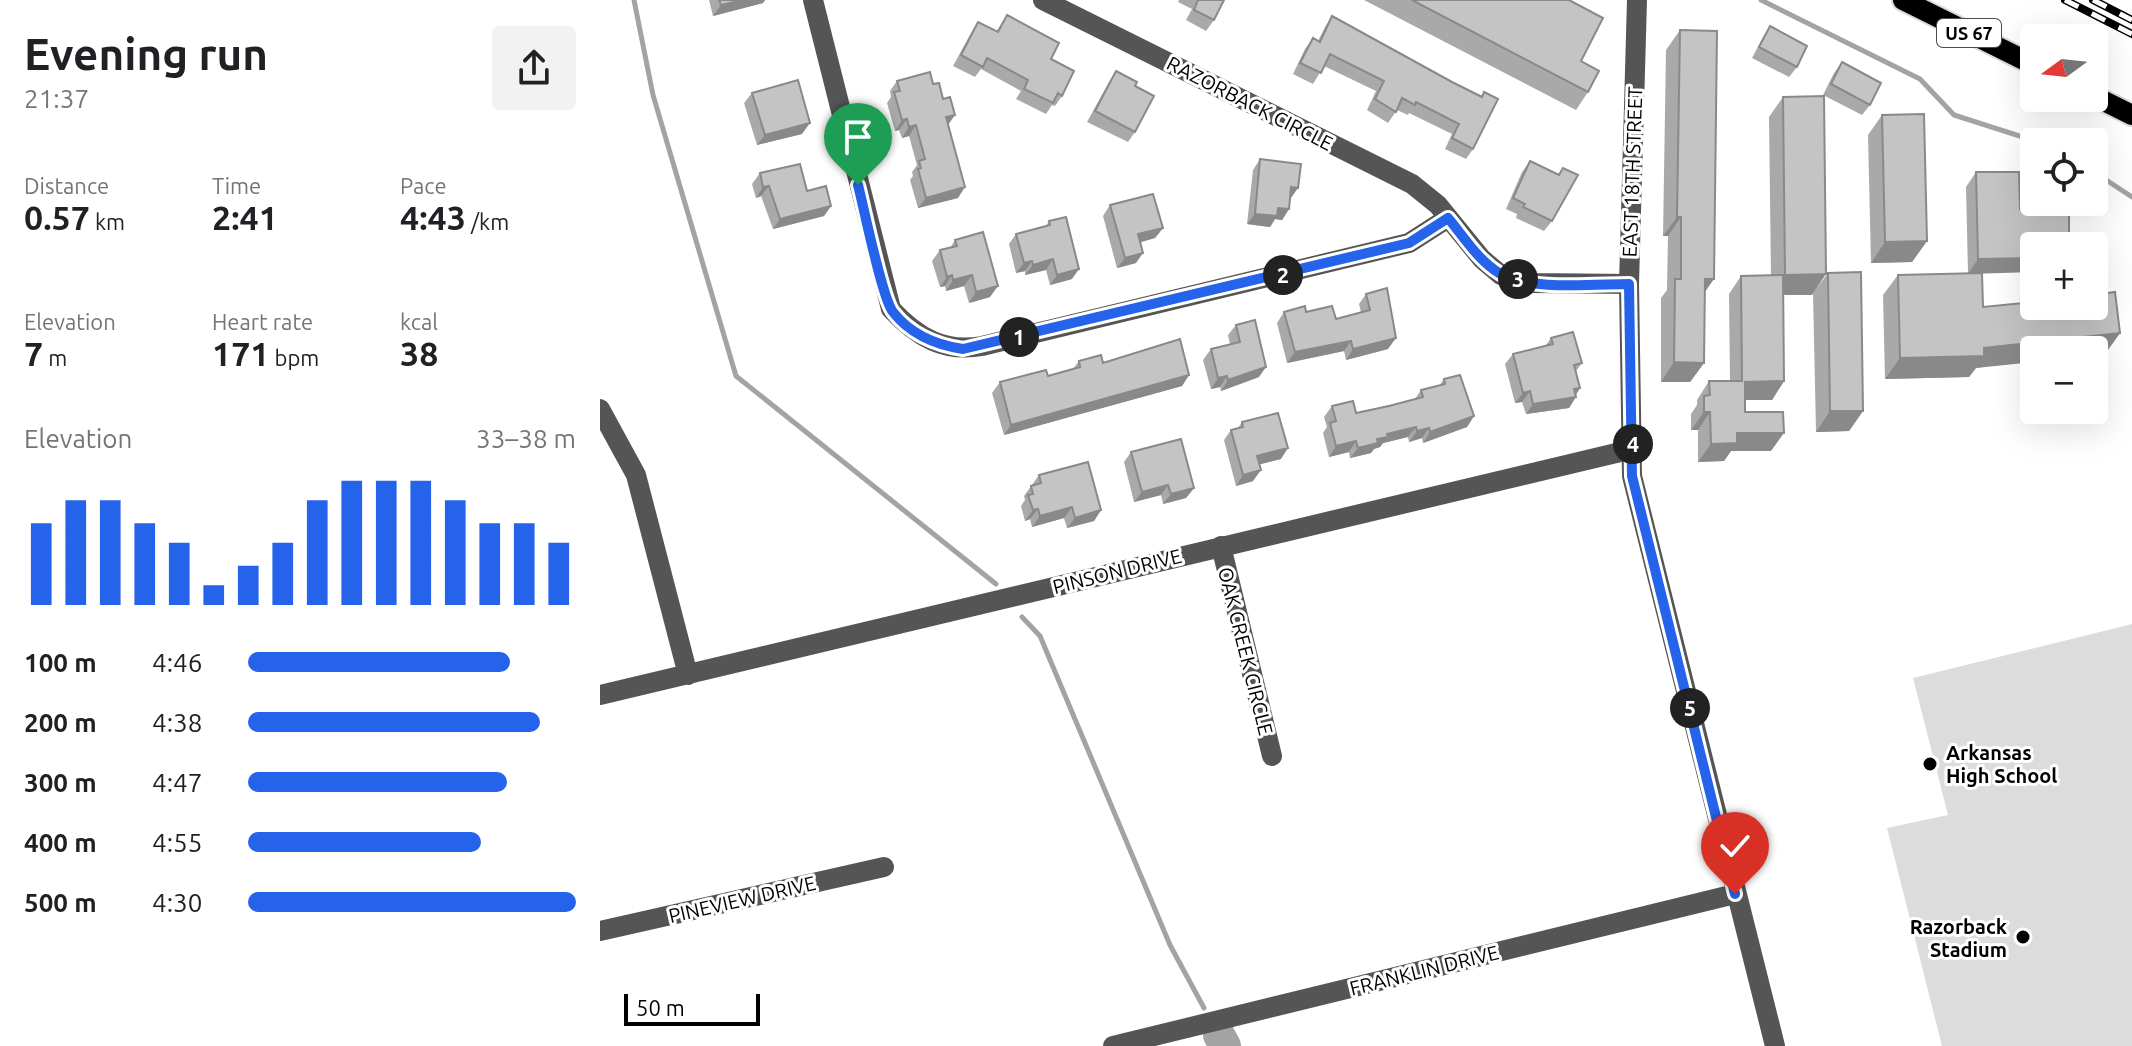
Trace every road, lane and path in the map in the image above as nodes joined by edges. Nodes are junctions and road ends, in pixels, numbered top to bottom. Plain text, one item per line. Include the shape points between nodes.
1 (813, 0) edge
2 (1043, 0) edge
3 (1637, 0) edge
4 (1903, 0) edge
5 (2020, 58) edge
6 (2108, 103) edge
7 (2132, 115) edge
8 (1448, 218) junction
9 (1629, 284) junction
10 (602, 419) edge
11 (1633, 449) junction
12 (1221, 546) junction
13 (688, 675) junction
14 (600, 695) edge
15 (1272, 756) dead end
16 (884, 867) dead end
17 (1735, 894) junction
18 (600, 931) edge
19 (1113, 1046) edge
20 (1775, 1046) edge

1 - 8 street via 891,309 911,330 940,346 982,346 1348,259 1409,243
2 - 8 street, RAZORBACK CIRCLE via 1412,184
3 - 9 street, EAST 18TH STREET
4 - 5 main road, US 67
6 - 7 main road
8 - 9 street, RAZORBACK CIRCLE via 1501,275 1532,283
9 - 11 street, EAST 18TH STREET
10 - 13 street via 636,475
11 - 12 street, PINSON DRIVE
11 - 17 street, EAST 18TH STREET via 1632,476
12 - 13 street, PINSON DRIVE
12 - 15 street, OAK CREEK CIRCLE
13 - 14 street, PINSON DRIVE
16 - 18 street, PINEVIEW DRIVE
17 - 19 street, FRANKLIN DRIVE
17 - 20 street, EAST 18TH STREET

